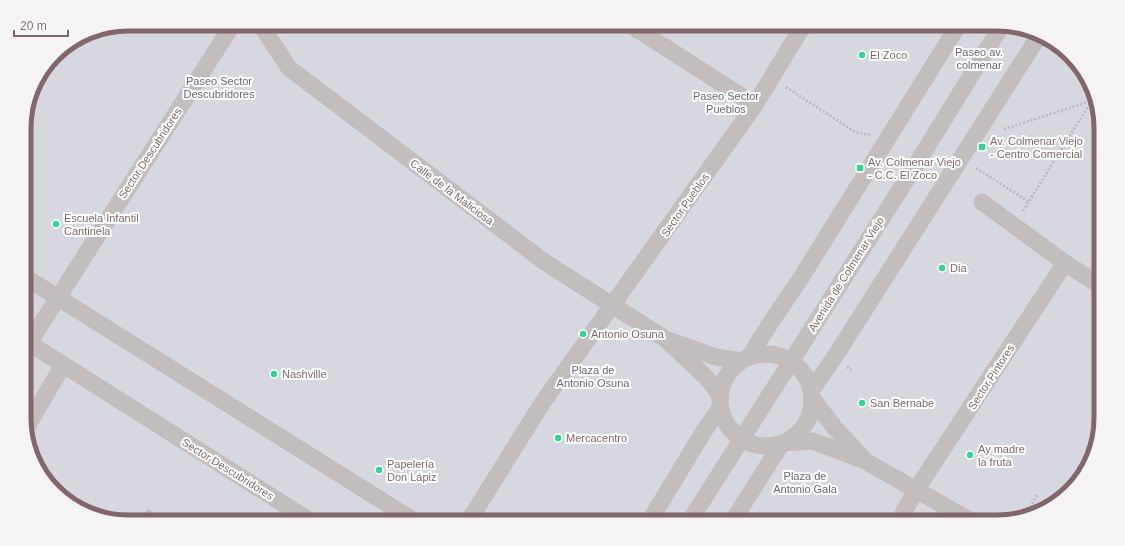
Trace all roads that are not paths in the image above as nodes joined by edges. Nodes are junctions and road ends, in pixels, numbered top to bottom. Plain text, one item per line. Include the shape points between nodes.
1 (229, 31) edge
2 (265, 31) edge
3 (640, 31) edge
4 (800, 31) edge
5 (955, 31) edge
6 (998, 31) edge
7 (1037, 39) edge
8 (756, 105) junction
9 (982, 202) dead end
10 (1065, 263) junction
11 (31, 281) edge
12 (1094, 282) edge
13 (58, 298) junction
14 (614, 305) junction
15 (31, 336) edge
16 (664, 338) junction
17 (31, 344) edge
18 (746, 359) junction
19 (791, 361) junction
20 (63, 364) junction
21 (811, 394) junction
22 (720, 401) junction
23 (31, 419) edge
24 (741, 439) junction
25 (782, 443) junction
26 (866, 461) junction
27 (916, 490) junction
28 (301, 515) edge
29 (405, 515) edge
30 (476, 515) edge
31 (653, 515) edge
32 (693, 515) edge
33 (736, 515) edge
34 (902, 515) edge
35 (961, 515) edge

1 - 13 street, Sector Descubridores
2 - 14 street, Calle de la Maliciosa via 289,68 546,263
3 - 8 street
4 - 8 street, Sector Pueblos
5 - 18 street via 800,281
6 - 19 street, Avenida de Colmenar Viejo
7 - 21 street
8 - 14 street, Sector Pueblos
9 - 10 street
10 - 12 street
10 - 27 street, Sector Pintores
11 - 13 street
13 - 15 street, Sector Descubridores
13 - 29 street
14 - 16 street, Calle de la Maliciosa
14 - 30 street via 541,405
16 - 18 street, Calle de la Maliciosa via 716,357
16 - 22 street, Calle de la Maliciosa via 706,377
17 - 20 street, Sector Descubridores
18 - 19 street, Calle de la Maliciosa via 763,354
18 - 22 street via 731,370 724,382
19 - 21 street via 807,379
19 - 24 street, Avenida de Colmenar Viejo
20 - 23 street
20 - 28 street, Sector Descubridores
21 - 25 street via 811,412 805,425 795,436
21 - 26 street via 834,427
22 - 24 street, Calle de la Maliciosa via 724,420 731,431
22 - 31 street
24 - 25 street via 754,445
24 - 32 street, Avenida de Colmenar Viejo
25 - 26 street via 813,441
25 - 33 street
26 - 27 street
27 - 34 street, Sector Pintores
27 - 35 street

